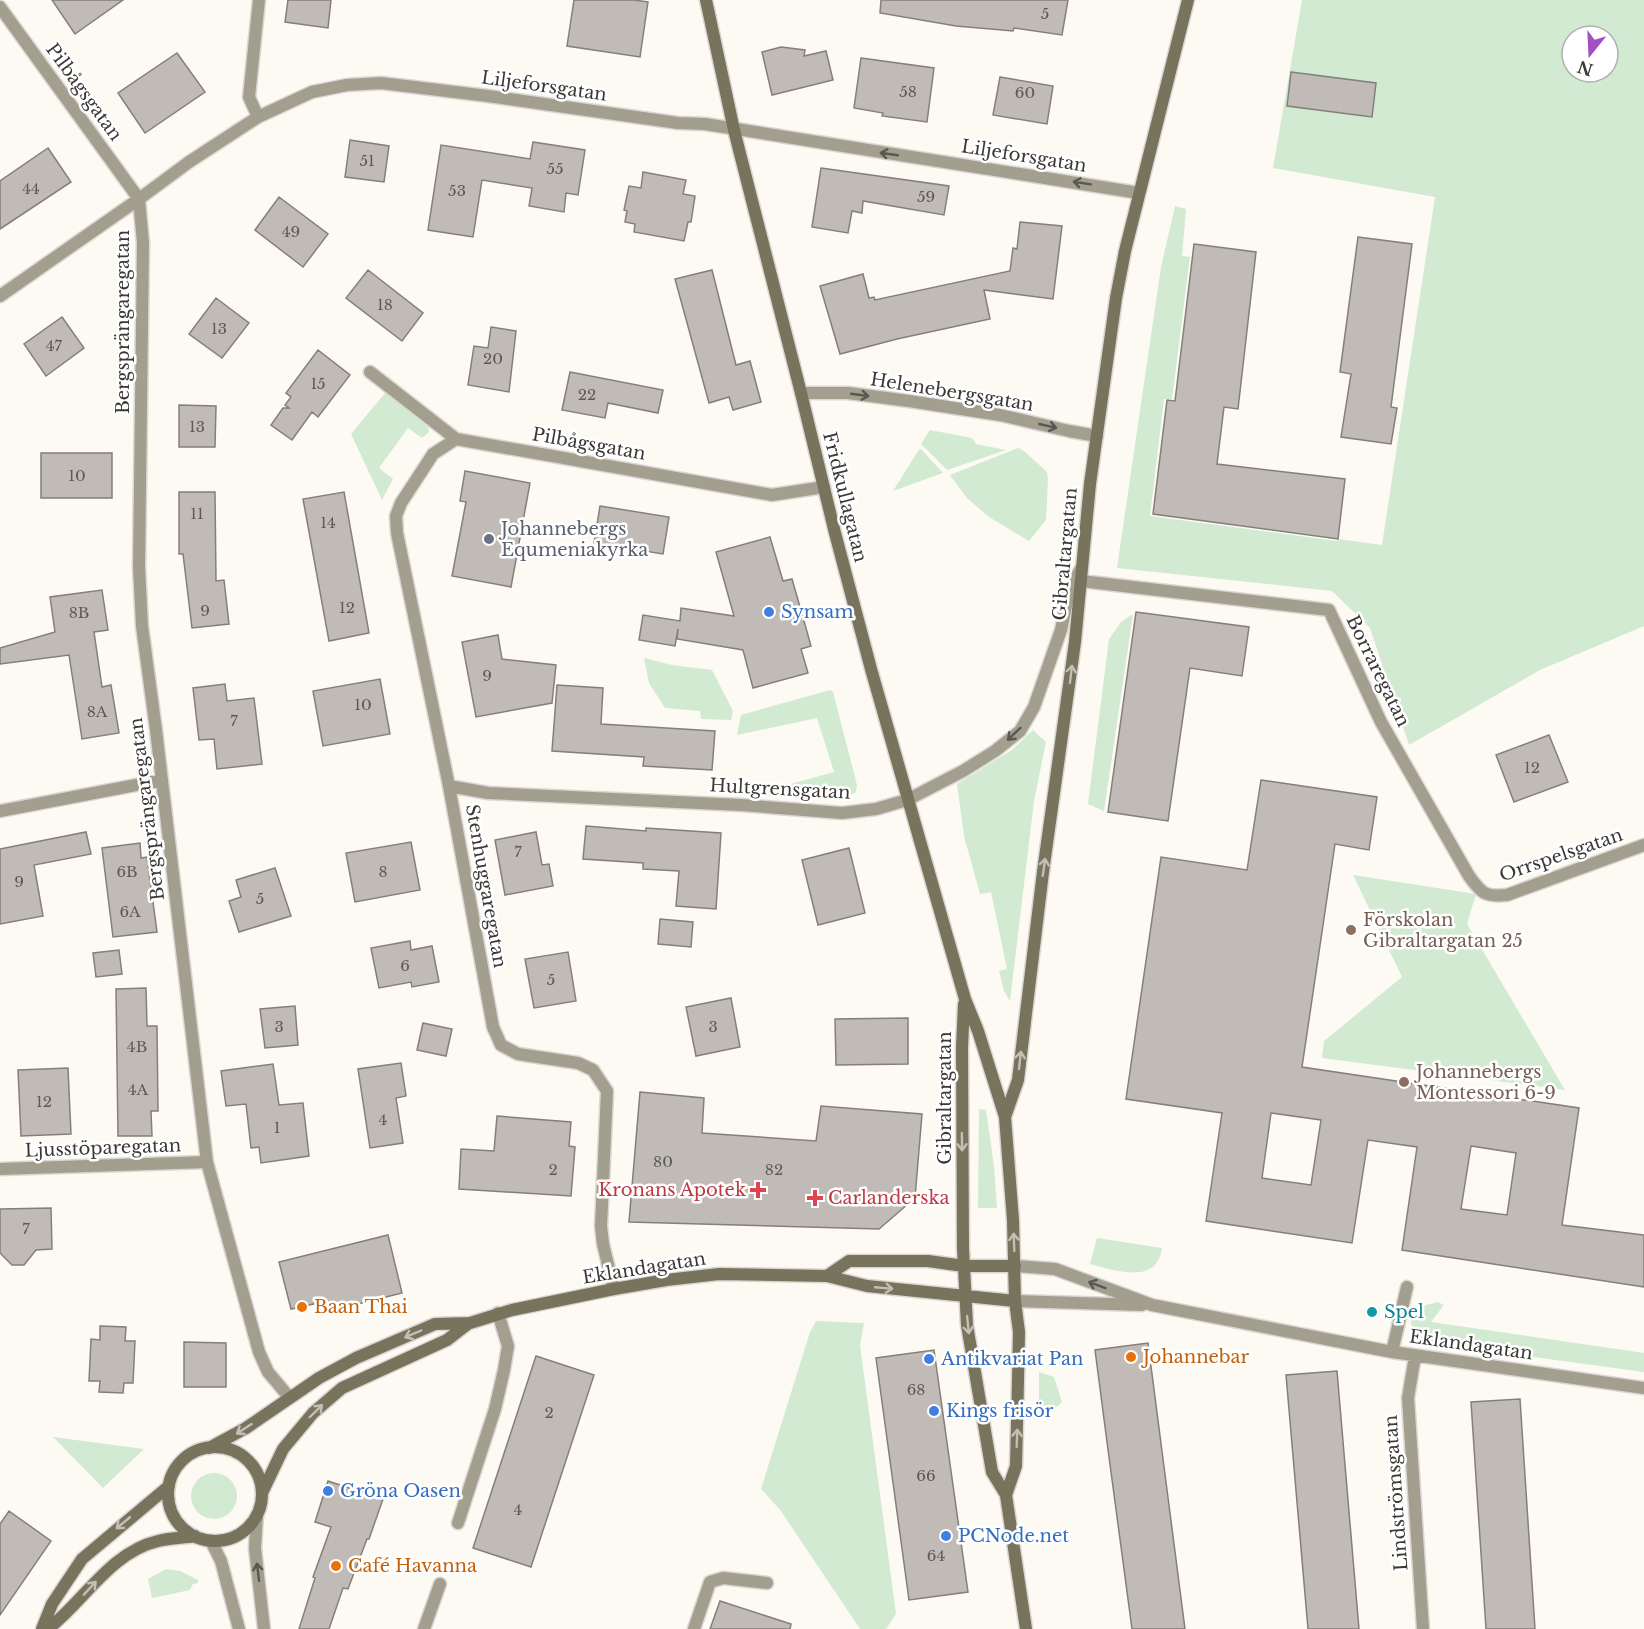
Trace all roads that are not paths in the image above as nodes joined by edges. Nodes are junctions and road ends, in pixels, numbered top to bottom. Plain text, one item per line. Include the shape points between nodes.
1 (259, 0) edge
2 (706, 0) edge
3 (1188, 0) edge
4 (0, 7) edge
5 (258, 117) junction
6 (734, 130) junction
7 (1139, 193) junction
8 (139, 199) junction
9 (0, 296) edge
10 (370, 372) dead end
11 (801, 393) junction
12 (1097, 436) junction
13 (456, 439) junction
14 (824, 487) junction
15 (1083, 566) junction
16 (1081, 581) junction
17 (162, 780) junction
18 (449, 786) junction
19 (907, 800) junction
20 (0, 811) edge
21 (1644, 845) edge
22 (1490, 896) joint
23 (965, 999) junction
24 (1005, 1117) junction
25 (207, 1162) junction
26 (0, 1169) edge
27 (964, 1266) junction
28 (1015, 1266) junction
29 (827, 1276) junction
30 (1407, 1287) dead end
31 (614, 1290) junction
32 (965, 1295) junction
33 (1015, 1301) junction
34 (1152, 1305) junction
35 (498, 1314) junction
36 (470, 1323) junction
37 (1392, 1352) junction
38 (1415, 1356) junction
39 (1644, 1388) edge
40 (289, 1398) junction
41 (209, 1448) junction
42 (169, 1486) junction
43 (262, 1494) junction
44 (1006, 1495) junction
45 (257, 1515) junction
46 (458, 1523) dead end
47 (195, 1536) junction
48 (212, 1540) junction
49 (766, 1583) dead end
50 (440, 1584) dead end
51 (42, 1629) edge
52 (48, 1629) edge
53 (239, 1629) edge
54 (264, 1629) edge
55 (424, 1629) edge
56 (694, 1629) edge
57 (1026, 1629) edge
58 (1423, 1629) edge

1 - 5 street via 249,97
2 - 6 street, Fridkullagatan
3 - 7 street, Gibraltargatan
4 - 8 street, Pilbågsgatan
5 - 6 street, Liljeforsgatan via 312,92 381,83
5 - 8 street, Liljeforsgatan
7 -> 6 street, Liljeforsgatan
6 - 11 street, Fridkullagatan
7 - 12 street, Gibraltargatan via 1116,298
8 - 9 street, Liljeforsgatan
8 - 17 street, Bergsprängaregatan via 143,243 139,567 142,626
10 - 13 street, Pilbågsgatan
11 -> 12 street, Helenebergsgatan via 848,393 909,401
11 - 14 street, Fridkullagatan
12 - 15 street, Gibraltargatan
13 - 14 street, Pilbågsgatan via 772,495
13 - 18 street, Stenhuggaregatan via 434,454 396,516
14 - 19 street, Fridkullagatan
15 - 16 street, Gibraltargatan
15 -> 19 street, Hultgrensgatan via 1070,587 1061,630 1034,707 1020,731 963,771
16 - 22 street, Borraregatan via 1329,610 1386,731 1469,876 1478,889
24 -> 16 street, Gibraltargatan via 1017,1080
17 - 20 street
17 - 25 street, Bergsprängaregatan
18 - 19 street, Hultgrensgatan via 488,793 842,813
18 - 31 street, Stenhuggaregatan via 493,1027 501,1045 518,1054 578,1063 593,1070 607,1090 601,1226
19 - 23 street, Fridkullagatan
21 - 22 street, Orrspelsgatan via 1507,895
23 - 24 street, Gibraltargatan
23 -> 27 street, Gibraltargatan
28 -> 24 street, Gibraltargatan
25 - 26 street, Ljusstöparegatan
25 - 40 street, Bergsprängaregatan via 259,1352 267,1372
27 - 28 street, Eklandagatan
27 - 29 street, Eklandagatan via 849,1261
27 - 32 street, Gibraltargatan
28 - 33 street, Gibraltargatan
34 -> 28 street, Eklandagatan via 1055,1269
29 - 31 street, Eklandagatan via 719,1274
29 -> 32 street, Eklandagatan via 867,1286
30 - 37 street
31 - 35 street, Eklandagatan
32 - 33 street, Eklandagatan
32 -> 44 street, Gibraltargatan via 992,1472
33 - 34 street, Eklandagatan
44 -> 33 street, Gibraltargatan via 1016,1466 1019,1332
34 - 37 street, Eklandagatan
35 - 36 street, Eklandagatan
35 - 46 street via 508,1346 504,1370
36 -> 40 street, Eklandagatan via 435,1324 356,1358
43 -> 36 street, Eklandagatan via 283,1449 313,1413 342,1388 447,1340
37 - 38 street, Eklandagatan
38 - 39 street, Eklandagatan
38 - 58 street, Lindströmsgatan via 1408,1398
40 -> 41 street, Eklandagatan
41 - 42 street, Eklandagatan via 183,1460
41 - 43 street via 232,1450 246,1458 259,1479
42 - 47 street via 174,1515
42 -> 51 street, Eklandagatan via 82,1559 52,1604
43 - 45 street, Eklandagatan
44 - 57 street, Gibraltargatan
45 - 48 street via 238,1534
54 -> 45 street via 255,1548
47 - 48 street
52 -> 47 street via 102,1575 135,1550 158,1541
48 - 53 street
49 - 56 street via 723,1578 710,1582
50 - 55 street

